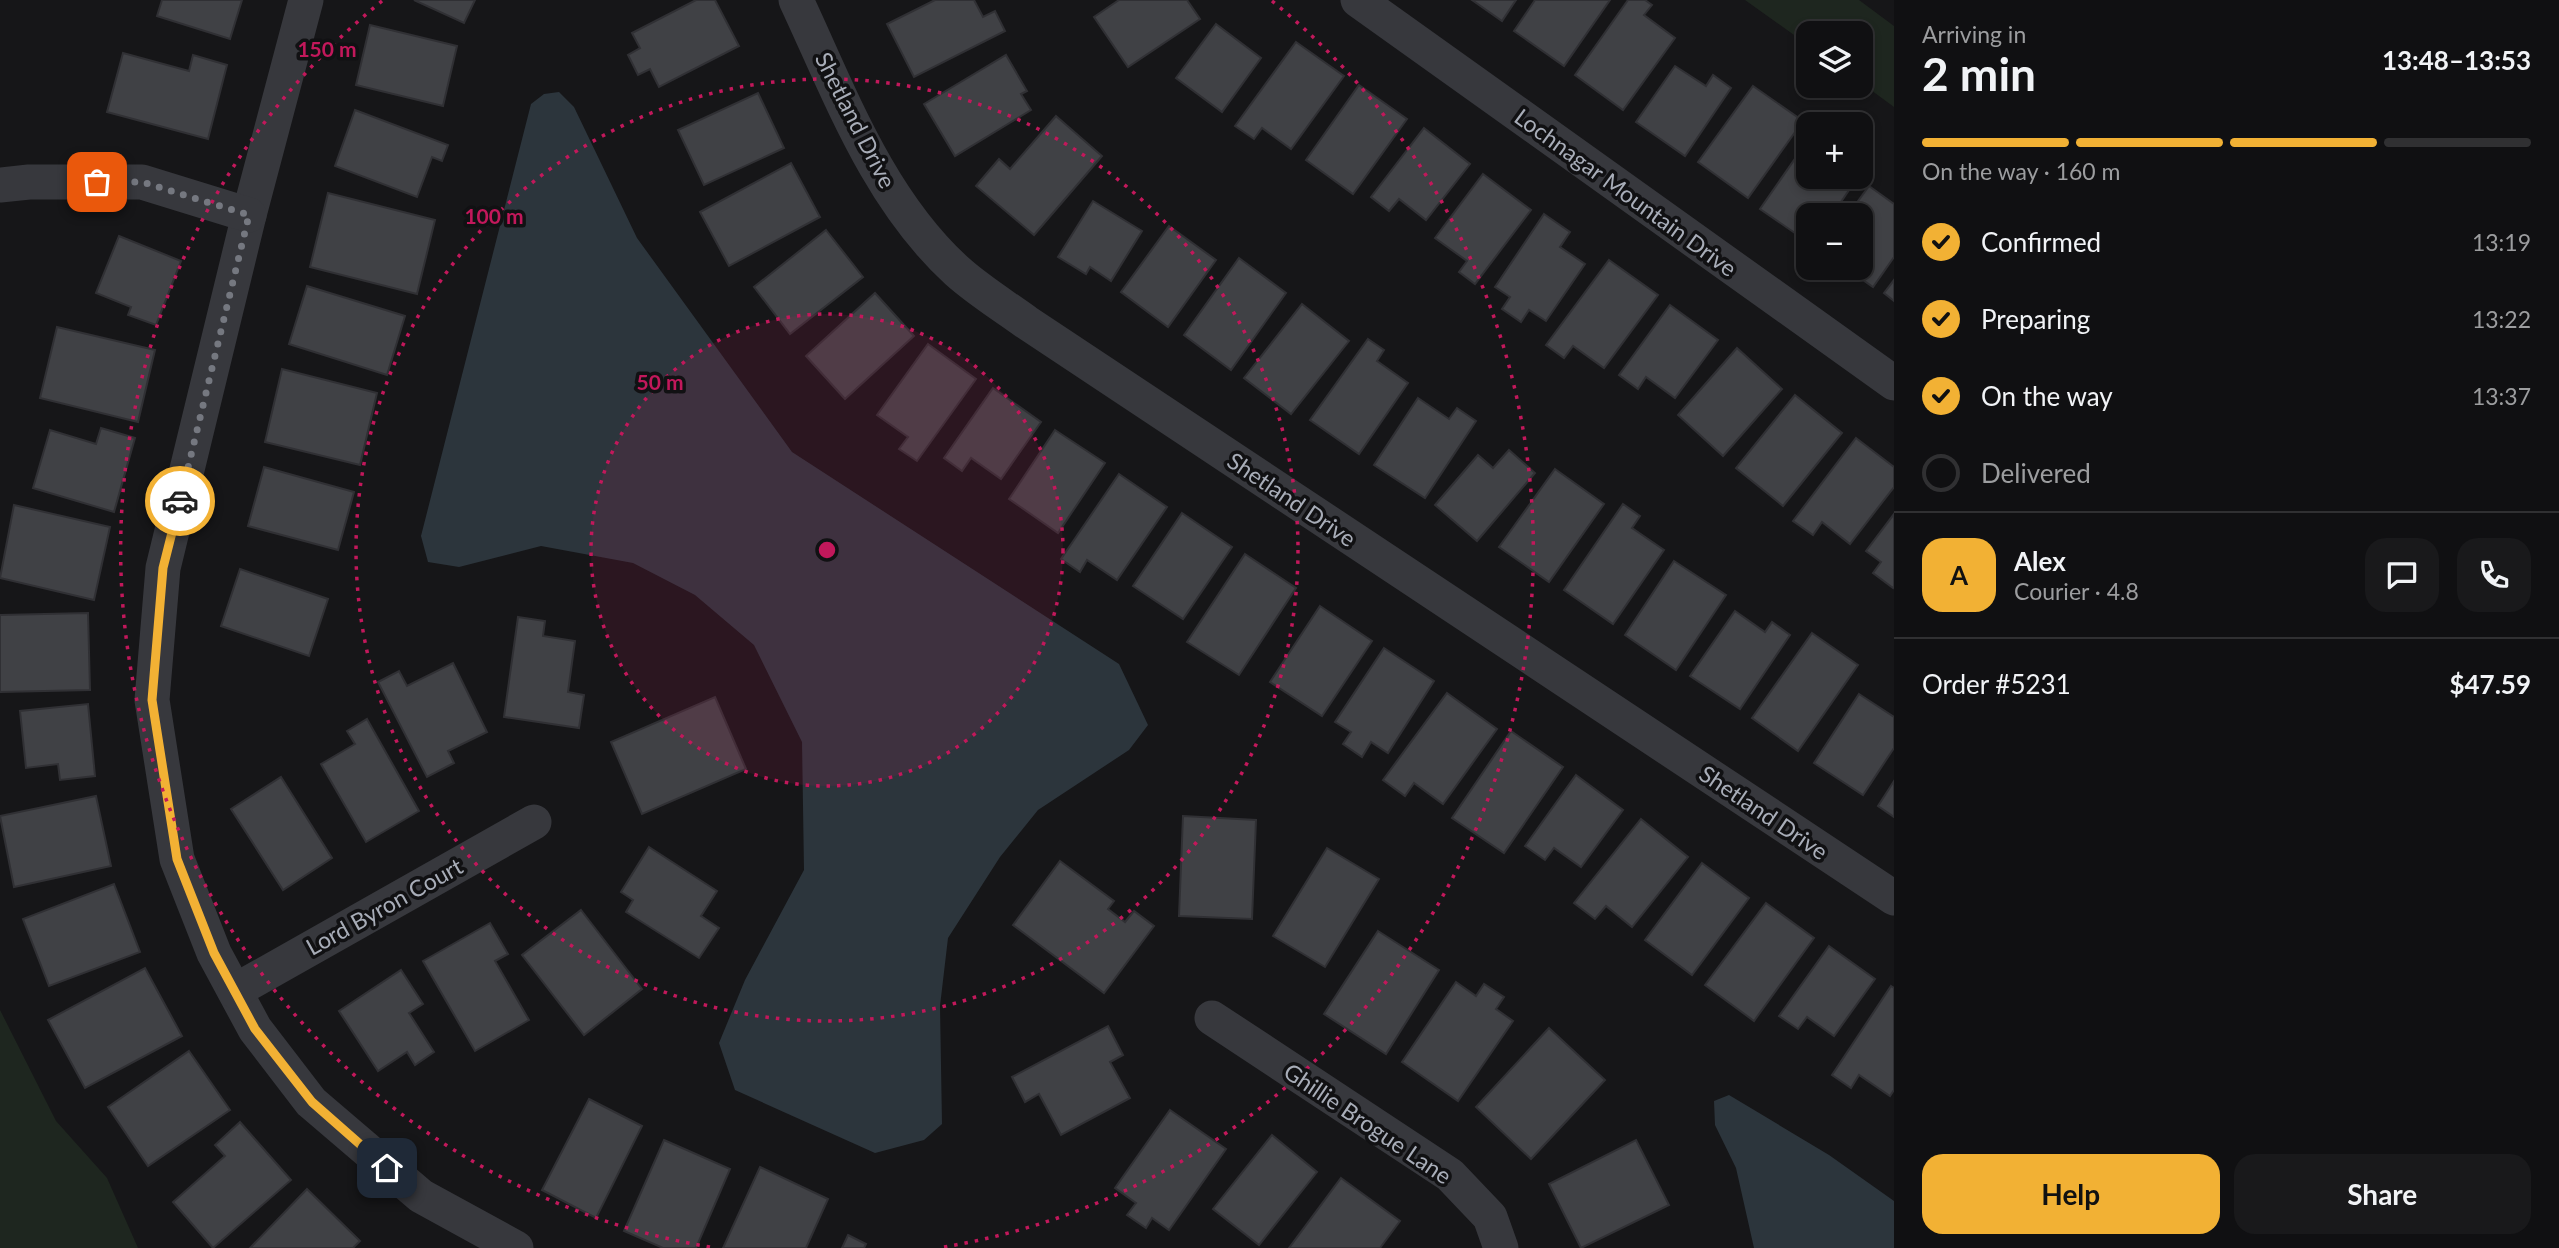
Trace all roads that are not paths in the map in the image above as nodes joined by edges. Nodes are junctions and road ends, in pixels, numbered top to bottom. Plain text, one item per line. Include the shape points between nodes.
1 (306, 0) edge
2 (796, 0) edge
3 (1358, 0) edge
4 (0, 185) edge
5 (249, 215) junction
6 (1894, 383) edge
7 (534, 822) dead end
8 (1894, 898) edge
9 (235, 991) junction
10 (1212, 1018) dead end
11 (516, 1248) edge
12 (1501, 1248) edge

1 - 5 street
2 - 8 street, Shetland Drive via 876,169 911,219 957,271 1026,322
3 - 6 street, Lochnagar Mountain Drive
4 - 5 street via 142,182
5 - 9 street via 163,568 152,700 177,859 214,953
7 - 9 street, Lord Byron Court
9 - 11 street via 255,1029 312,1102 421,1196
10 - 12 street, Ghillie Brogue Lane via 1450,1175 1490,1217

